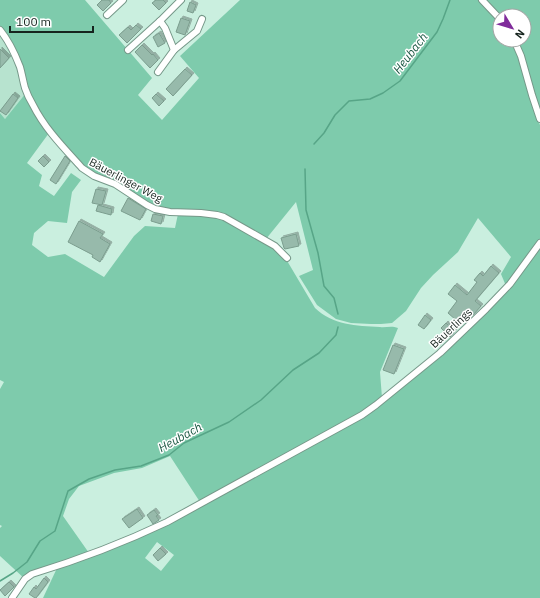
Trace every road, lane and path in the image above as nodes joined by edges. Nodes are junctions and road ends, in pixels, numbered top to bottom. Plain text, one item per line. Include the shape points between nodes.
1 (123, 0) edge
2 (181, 0) edge
3 (482, 0) edge
4 (492, 11) edge
5 (107, 15) dead end
6 (202, 19) dead end
7 (160, 22) junction
8 (0, 30) edge
9 (518, 48) edge
10 (128, 50) dead end
11 (174, 50) junction
12 (158, 72) dead end
13 (540, 119) edge
14 (540, 243) edge
15 (287, 258) dead end
16 (12, 598) edge

1 - 5 street
2 - 7 street
3 - 4 street
6 - 11 street via 197,31
7 - 10 street
7 - 11 street
8 - 15 street, Bäuerlinger Weg via 9,42 20,68 25,89 41,119 82,168 156,209 224,217 275,246
9 - 13 street
11 - 12 street
14 - 16 street, Bäuerlings via 510,284 451,343 362,415 147,532 32,574

